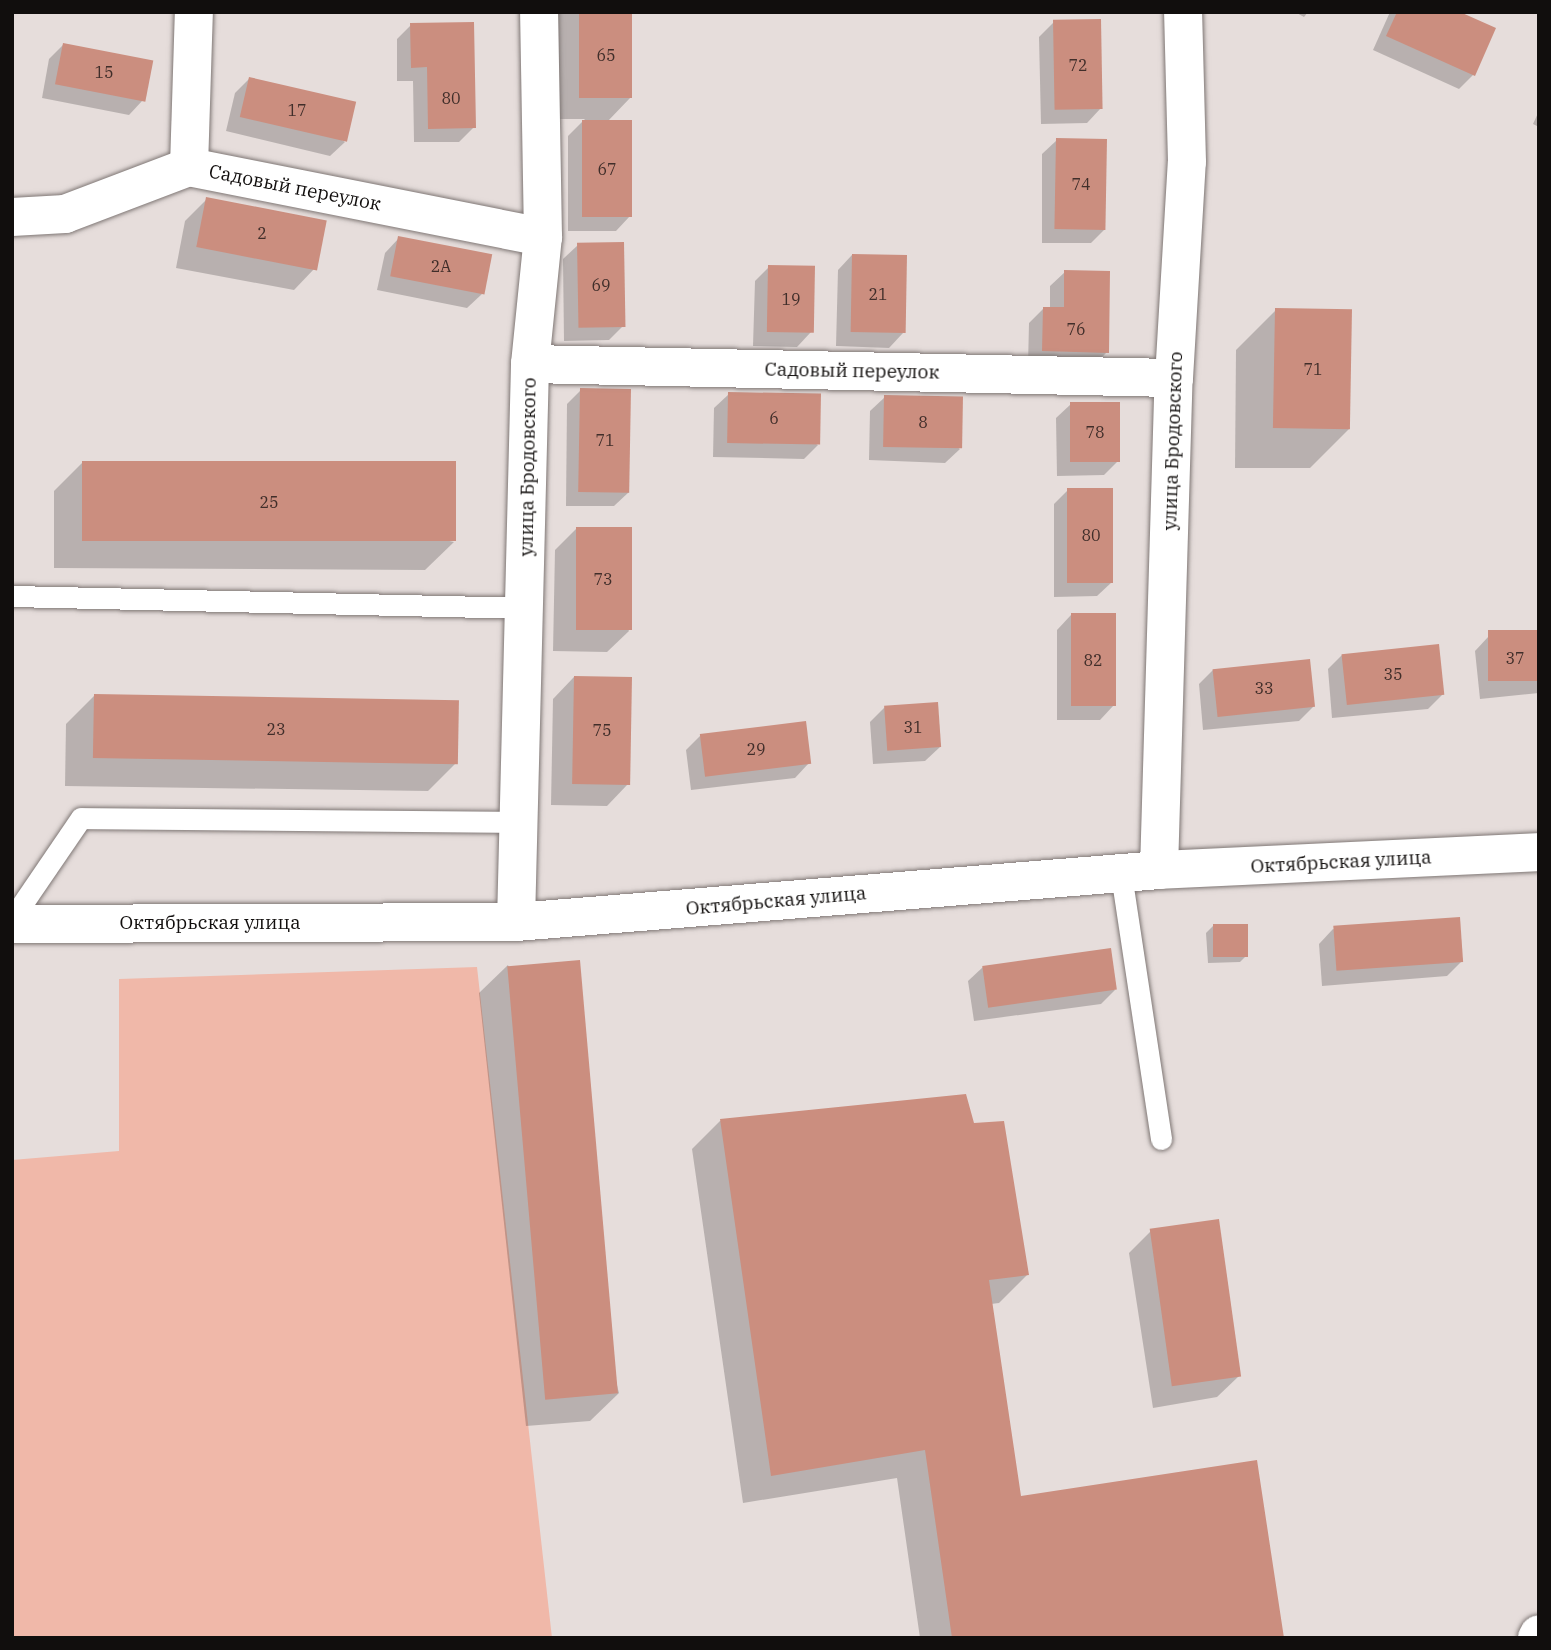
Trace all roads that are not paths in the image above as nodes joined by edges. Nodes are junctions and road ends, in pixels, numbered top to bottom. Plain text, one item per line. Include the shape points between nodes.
1 (194, 12) edge
2 (539, 12) edge
3 (1183, 12) edge
4 (189, 167) junction
5 (12, 217) edge
6 (543, 237) junction
7 (530, 364) junction
8 (1174, 379) junction
9 (12, 596) edge
10 (527, 608) junction
11 (516, 822) junction
12 (1539, 852) edge
13 (1159, 870) junction
14 (1121, 873) junction
15 (12, 922) edge
16 (516, 922) junction
17 (1161, 1139) dead end

1 - 4 street
2 - 6 street, улица Бродовского
3 - 8 street, улица Бродовского via 1188,162
4 - 5 street, Садовый переулок via 65,214
4 - 6 street, Садовый переулок
6 - 7 street, улица Бродовского
7 - 8 street, Садовый переулок
7 - 10 street, улица Бродовского
8 - 13 street, улица Бродовского
9 - 10 lane
10 - 11 street, улица Бродовского
11 - 15 lane via 81,818
11 - 16 street, улица Бродовского
12 - 13 street, Октябрьская улица
13 - 14 street, Октябрьская улица
14 - 16 street, Октябрьская улица
14 - 17 lane
15 - 16 street, Октябрьская улица

